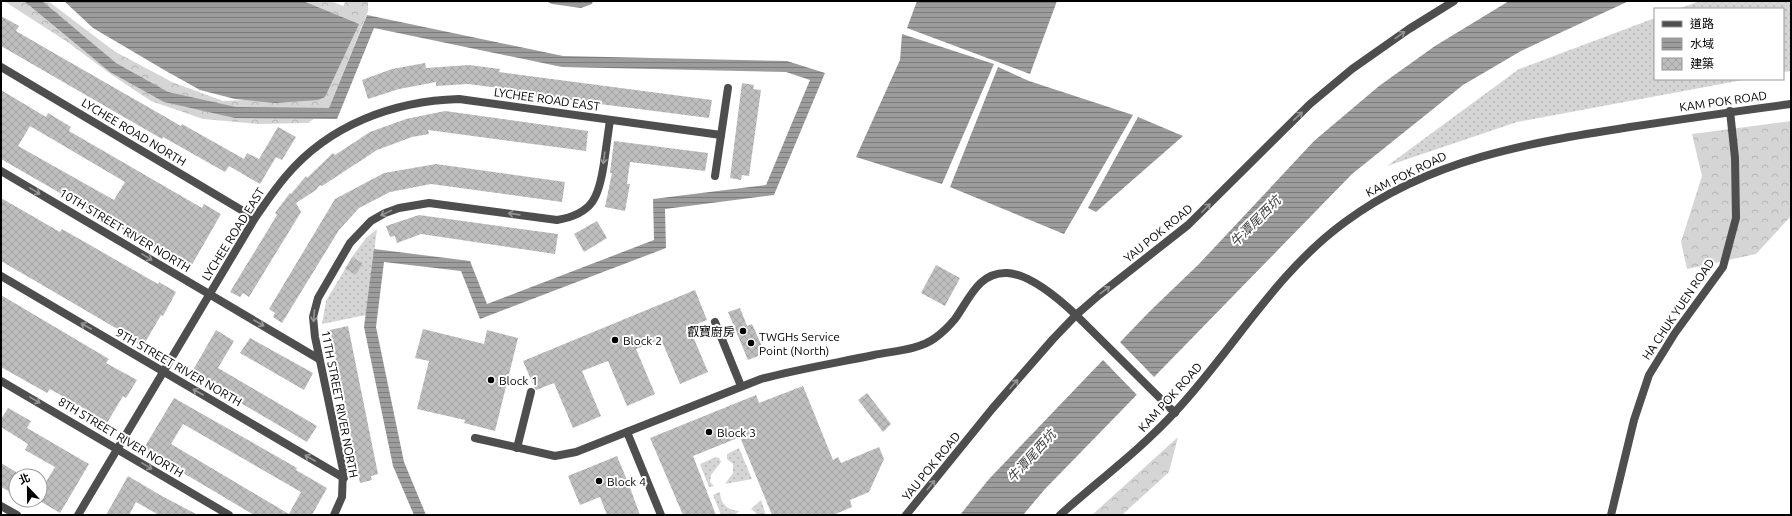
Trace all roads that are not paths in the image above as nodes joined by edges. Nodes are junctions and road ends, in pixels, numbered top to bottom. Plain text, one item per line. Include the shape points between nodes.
1 (1454, 1) edge
2 (1, 67) edge
3 (728, 88) dead end
4 (1791, 104) edge
5 (1730, 111) junction
6 (610, 120) junction
7 (721, 135) junction
8 (1, 171) edge
9 (715, 176) dead end
10 (255, 218) junction
11 (1, 276) edge
12 (209, 294) junction
13 (1076, 315) junction
14 (715, 322) dead end
15 (319, 359) junction
16 (163, 371) junction
17 (1, 381) edge
18 (741, 386) junction
19 (532, 392) dead end
20 (1175, 413) junction
21 (627, 432) junction
22 (475, 438) dead end
23 (517, 448) junction
24 (117, 449) junction
25 (344, 478) junction
26 (1, 506) edge
27 (17, 515) edge
28 (78, 515) edge
29 (229, 515) edge
30 (334, 515) edge
31 (661, 515) edge
32 (906, 515) edge
33 (1060, 515) edge
34 (1611, 515) edge

13 -> 1 street, YAU POK ROAD via 1188,225 1288,125 1352,69
2 - 10 street, LYCHEE ROAD NORTH
3 - 7 street
4 - 5 street, KAM POK ROAD
5 - 20 street, KAM POK ROAD via 1556,138 1497,152 1454,164 1376,200 1343,223 1298,262
5 - 34 street, HA CHUK YUEN ROAD via 1735,158 1736,218 1723,267 1675,333 1649,375 1634,420
6 - 7 street, LYCHEE ROAD EAST
6 - 10 street, LYCHEE ROAD EAST via 459,99 437,99 395,107 355,123 318,146 286,176
6 -> 15 street, 11TH STREET RIVER NORTH via 600,187 595,198 579,214 557,220 429,203 399,208 372,222 350,243 318,298 313,327
7 - 9 street
8 -> 12 street, 10TH STREET RIVER NORTH
10 - 12 street, LYCHEE ROAD EAST
16 -> 11 street, 9TH STREET RIVER NORTH
12 -> 15 street, 10TH STREET RIVER NORTH
12 - 16 street, LYCHEE ROAD EAST
13 - 18 street via 1050,292 1025,279 1007,274 995,275 982,281 954,320 935,338 924,344 789,372
13 - 20 street
32 -> 13 street, YAU POK ROAD via 992,409
14 - 18 street
15 - 25 street, 11TH STREET RIVER NORTH
16 - 24 street, LYCHEE ROAD EAST
25 -> 16 street, 9TH STREET RIVER NORTH
17 -> 24 street, 8TH STREET RIVER NORTH
18 - 21 street
19 - 23 street
20 - 33 street, KAM POK ROAD
21 - 23 street via 576,452 555,456
21 - 31 street
22 - 23 street
24 - 28 street, LYCHEE ROAD EAST
24 -> 29 street, 8TH STREET RIVER NORTH
25 - 30 street, 11TH STREET RIVER NORTH via 342,497
26 - 27 street

